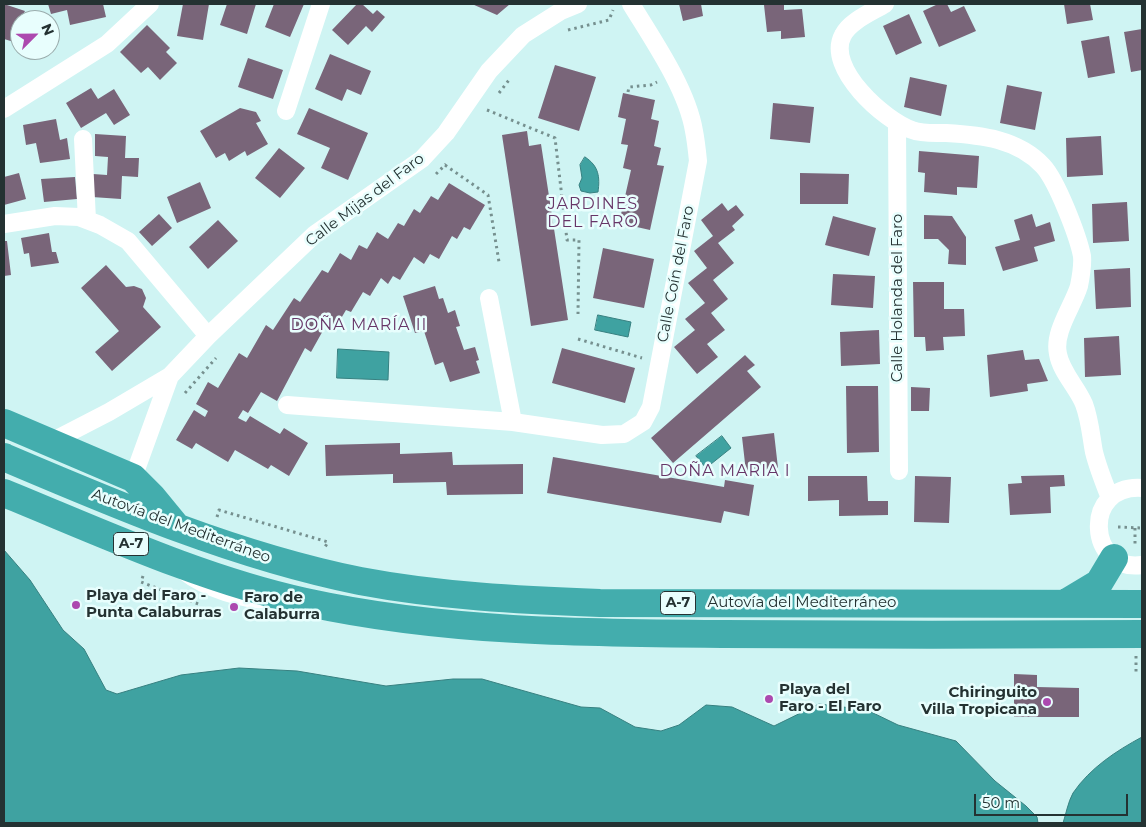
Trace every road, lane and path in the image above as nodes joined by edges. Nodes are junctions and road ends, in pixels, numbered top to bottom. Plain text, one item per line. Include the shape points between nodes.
1 (150, 4) edge
2 (320, 4) edge
3 (578, 4) edge
4 (615, 4) edge
5 (631, 4) edge
6 (884, 4) edge
7 (567, 31) dead end
8 (672, 75) junction
9 (510, 79) dead end
10 (628, 92) dead end
11 (498, 94) dead end
12 (492, 102) dead end
13 (4, 109) edge
14 (487, 110) junction
15 (286, 111) dead end
16 (481, 118) dead end
17 (897, 124) junction
18 (82, 139) dead end
19 (451, 157) dead end
20 (445, 165) junction
21 (432, 176) dead end
22 (87, 220) junction
23 (4, 224) edge
24 (499, 262) dead end
25 (489, 298) dead end
26 (578, 314) dead end
27 (208, 336) junction
28 (578, 339) dead end
29 (218, 356) dead end
30 (659, 363) junction
31 (170, 376) junction
32 (180, 400) dead end
33 (287, 405) dead end
34 (513, 422) junction
35 (4, 423) edge
36 (49, 443) junction
37 (4, 457) edge
38 (899, 471) dead end
39 (133, 478) junction
40 (1142, 488) edge
41 (4, 493) edge
42 (1110, 498) junction
43 (219, 510) dead end
44 (208, 516) dead end
45 (176, 526) junction
46 (1118, 527) dead end
47 (1135, 528) junction
48 (1142, 528) edge
49 (1130, 559) edge
50 (1064, 604) junction
51 (1142, 604) edge
52 (1139, 642) edge
53 (1136, 666) junction
54 (1142, 666) edge
55 (1136, 673) dead end

1 - 13 street via 107,44
2 - 15 street
3 - 27 street, Calle Mijas del Faro via 523,35 489,71 446,133 422,159 315,234
4 - 7 path via 609,20
5 - 8 street, Calle Coín del Faro
6 - 17 street via 843,34 839,56 843,70 852,82
8 - 10 path via 650,85 629,87
8 - 30 street, Calle Coín del Faro via 694,129 698,161
9 - 11 path
12 - 14 path
14 - 16 path
14 - 26 path via 555,138 567,240 579,240
17 - 38 street, Calle Holanda del Faro
17 - 42 street via 915,132 960,134 1014,145 1030,153 1055,185 1082,257 1078,287 1058,341 1058,354 1084,403 1100,476
18 - 22 street
19 - 20 path
20 - 21 path
20 - 24 path via 488,195
22 - 23 street via 55,216
22 - 27 street via 128,241
25 - 34 street
27 - 31 street, Calle Mijas del Faro
28 - 30 path
29 - 32 path
30 - 34 street, Calle Coín del Faro via 651,407 643,422 624,434 602,435
31 - 36 street
31 - 39 street
33 - 34 street, Calle Coín del Faro
35 - 36 highway
36 - 39 highway
37 - 45 highway, Autovía del Mediterráneo / A-7
39 - 45 highway
40 - 42 street via 1130,488
41 - 52 highway, Autovía del Mediterráneo / A-7 via 231,582 304,602 417,620 511,630 599,633
42 - 49 street via 1101,513 1100,540
43 - 44 path via 216,520
45 - 50 highway, Autovía del Mediterráneo / A-7 via 269,558 360,581 510,599 600,603
46 - 47 path
47 - 48 path
47 - 49 path
49 - 50 highway
50 - 51 highway, Autovía del Mediterráneo / A-7
52 - 53 path
53 - 54 path
53 - 55 path

